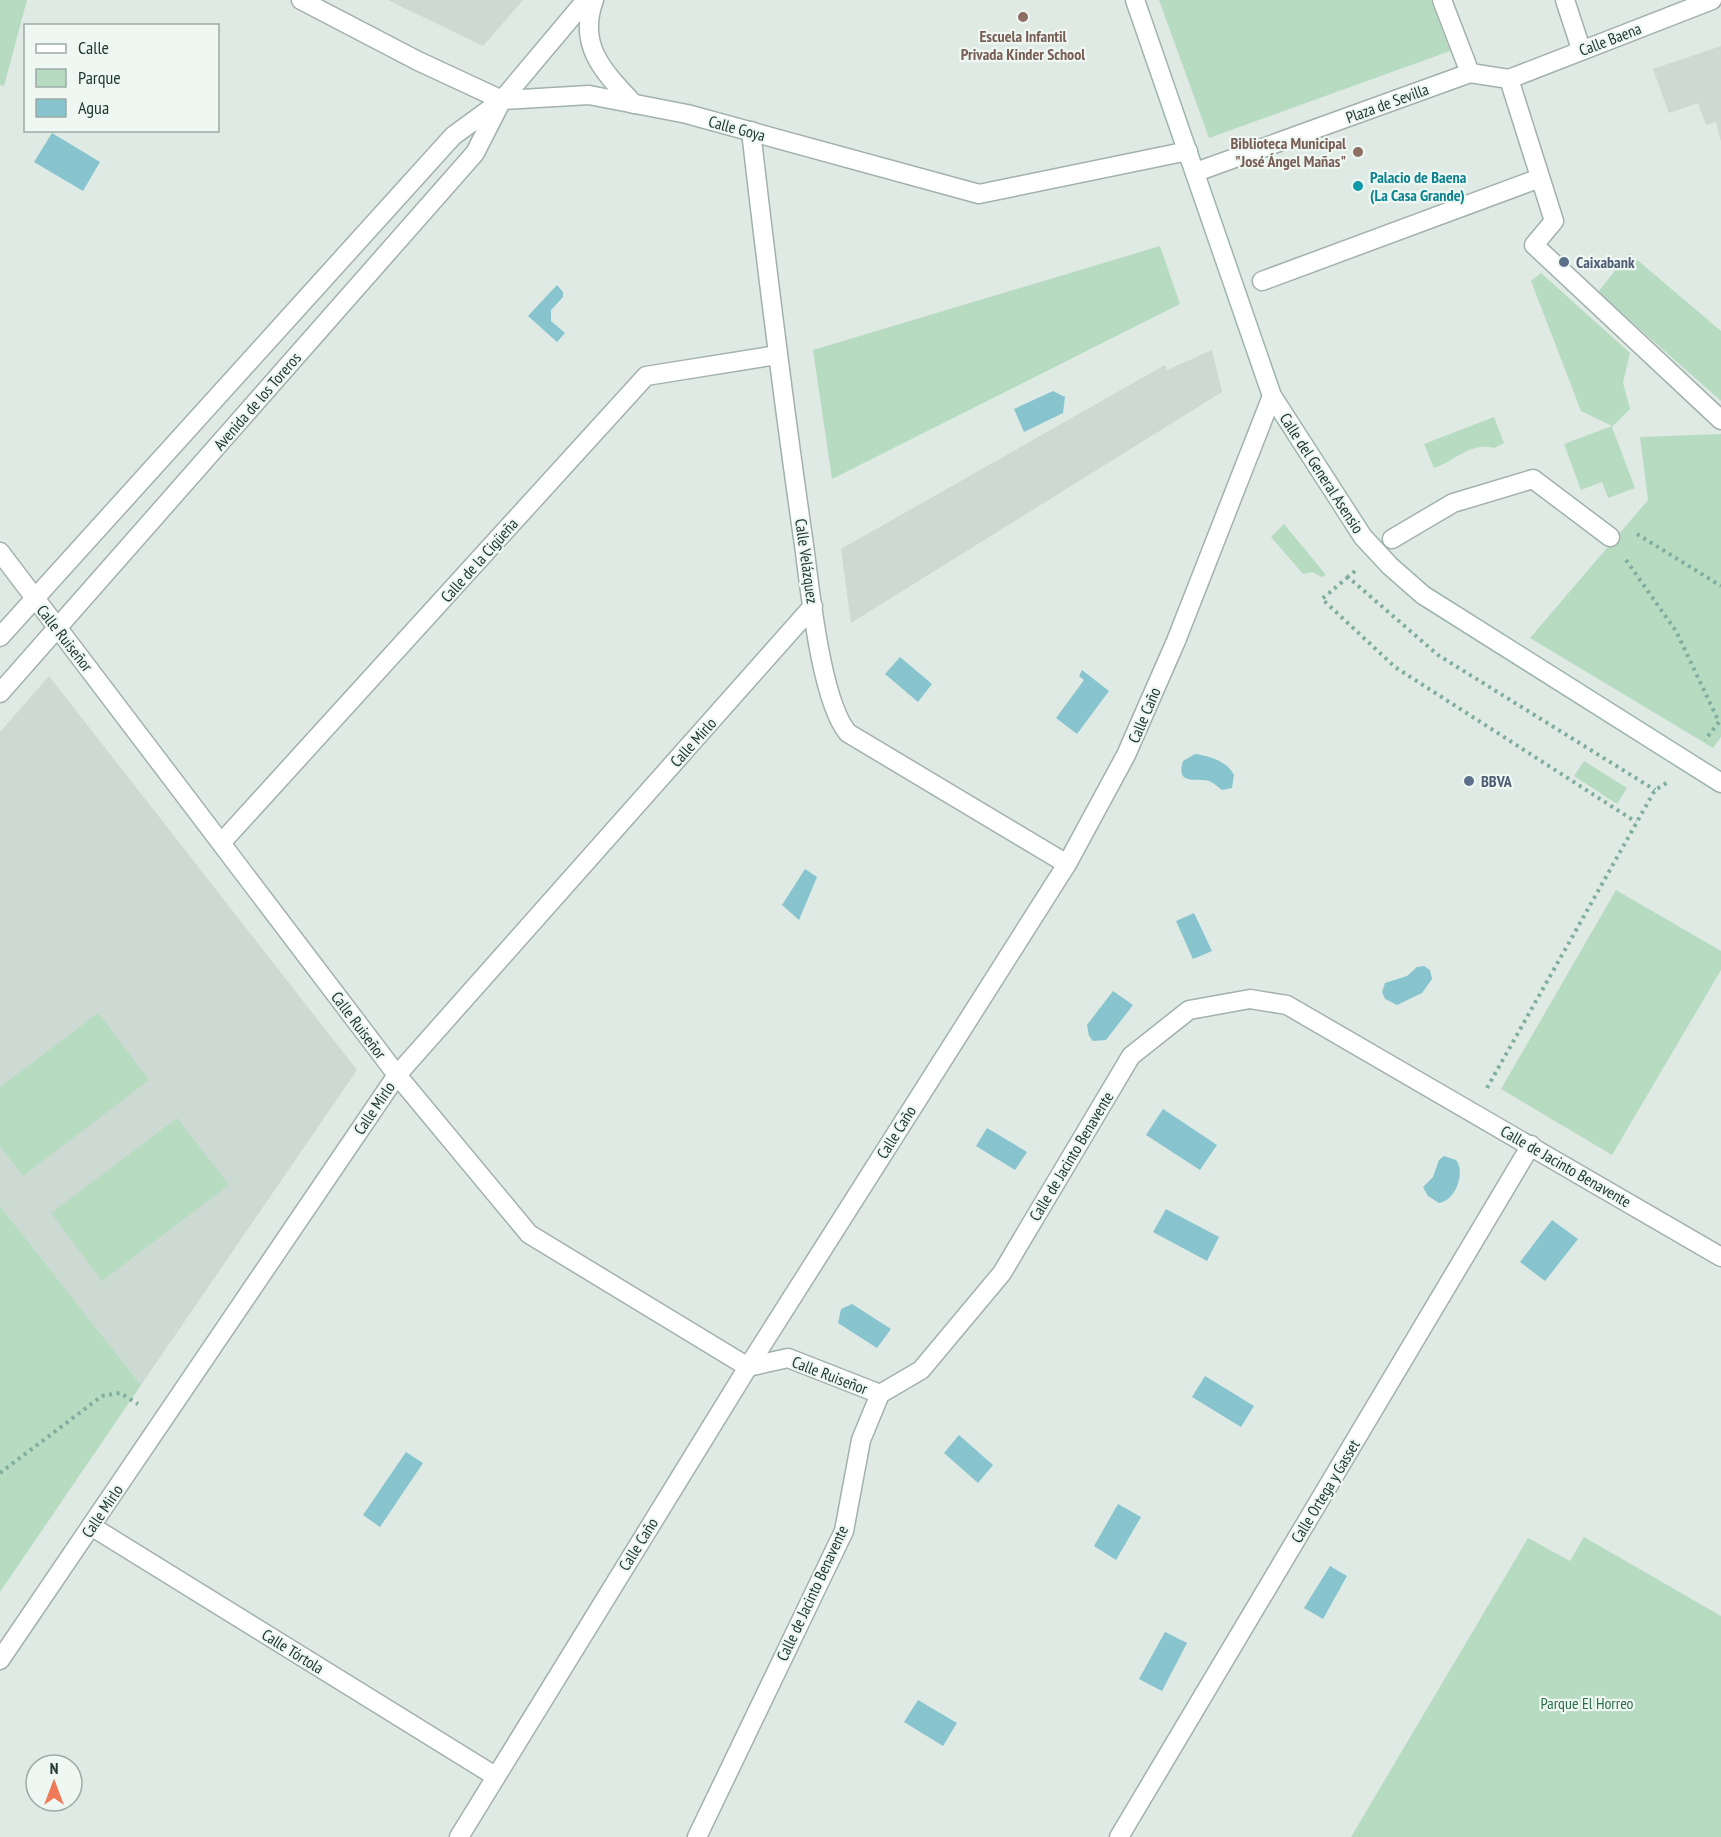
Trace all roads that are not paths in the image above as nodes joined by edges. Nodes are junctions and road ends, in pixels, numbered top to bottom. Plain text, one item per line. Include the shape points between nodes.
1 (301, 0) edge
2 (586, 0) edge
3 (594, 0) edge
4 (1135, 0) edge
5 (1442, 0) edge
6 (1565, 0) edge
7 (1712, 0) edge
8 (1581, 49) junction
9 (1470, 73) junction
10 (1509, 79) junction
11 (502, 100) junction
12 (634, 104) junction
13 (751, 131) junction
14 (1188, 151) junction
15 (1196, 172) junction
16 (1540, 178) junction
17 (1262, 281) dead end
18 (777, 355) junction
19 (1272, 396) junction
20 (1721, 420) edge
21 (1610, 537) road end
22 (1392, 539) dead end
23 (0, 552) edge
24 (33, 597) junction
25 (813, 606) junction
26 (57, 628) junction
27 (0, 637) edge
28 (0, 693) edge
29 (1720, 779) edge
30 (222, 842) junction
31 (1067, 864) junction
32 (397, 1075) junction
33 (1531, 1145) junction
34 (1721, 1257) edge
35 (748, 1367) junction
36 (880, 1394) junction
37 (91, 1526) junction
38 (0, 1660) edge
39 (495, 1776) junction
40 (459, 1837) edge
41 (697, 1837) edge
42 (1119, 1837) edge

1 - 11 street, Calle Goya
2 - 11 street, Avenida de los Toreros
3 - 12 street via 586,20 592,48 604,72
4 - 14 street, Calle del General Asensio
5 - 9 street
6 - 8 street
7 - 8 street, Calle Baena
8 - 10 street, Calle Baena
9 - 10 street
9 - 15 street, Plaza de Sevilla
10 - 16 street
11 - 12 street, Calle Goya via 589,95
11 - 24 street, Avenida de los Toreros via 453,136
11 - 26 street, Avenida de los Toreros via 475,153
12 - 13 street, Calle Goya
13 - 14 street, Calle Goya via 979,194
13 - 18 street, Calle Velázquez
14 - 15 street, Calle del General Asensio
15 - 19 street, Calle del General Asensio
16 - 17 street
16 - 20 street via 1554,221 1534,245
18 - 25 street, Calle Velázquez
18 - 30 street, Calle de la Cigüeña via 646,376
19 - 29 street, Calle del General Asensio via 1339,503 1377,552 1423,595
19 - 31 street, Calle Caño via 1176,642 1135,734
21 - 22 street via 1533,479 1453,503
23 - 24 street, Calle Ruiseñor
24 - 26 street, Calle Ruiseñor
24 - 27 street, Avenida de los Toreros
25 - 31 street, Calle Velázquez via 830,698 839,723 848,733
25 - 32 street, Calle Mirlo
26 - 28 street, Avenida de los Toreros
26 - 30 street, Calle Ruiseñor
30 - 32 street, Calle Ruiseñor
31 - 35 street, Calle Caño
32 - 35 street, Calle Ruiseñor via 529,1234
32 - 37 street, Calle Mirlo
33 - 34 street, Calle de Jacinto Benavente
33 - 36 street, Calle de Jacinto Benavente via 1287,1005 1250,999 1189,1010 1131,1056 1002,1273 921,1370
33 - 42 street, Calle Ortega y Gasset
35 - 36 street, Calle Ruiseñor via 788,1358
35 - 39 street, Calle Caño
36 - 41 street, Calle de Jacinto Benavente via 861,1440 844,1531
37 - 38 street, Calle Mirlo
37 - 39 street, Calle Tórtola
39 - 40 street, Calle Caño

